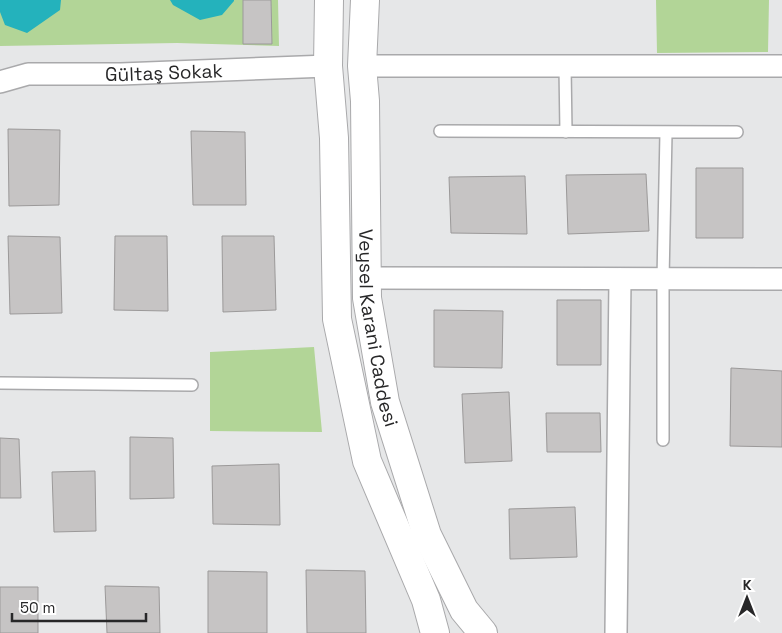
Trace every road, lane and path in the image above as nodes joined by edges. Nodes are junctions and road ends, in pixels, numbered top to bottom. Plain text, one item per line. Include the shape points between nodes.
1 (329, 0) edge
2 (365, 0) edge
3 (328, 66) junction
4 (362, 66) junction
5 (565, 66) junction
6 (782, 66) edge
7 (0, 82) edge
8 (440, 131) dead end
9 (566, 132) junction
10 (737, 132) dead end
11 (666, 133) junction
12 (367, 278) junction
13 (620, 279) junction
14 (663, 279) junction
15 (782, 279) edge
16 (0, 383) edge
17 (192, 385) dead end
18 (663, 440) dead end
19 (435, 633) edge
20 (483, 633) edge
21 (616, 633) edge

1 - 3 main road, Veysel Karani Caddesi
2 - 4 main road, Veysel Karani Caddesi
3 - 7 street, Gültaş Sokak via 122,74 28,74
3 - 19 main road, Veysel Karani Caddesi via 334,138 337,319 346,368 367,461 426,600
4 - 5 street
4 - 12 main road, Veysel Karani Caddesi
5 - 6 street
5 - 9 lane
8 - 9 lane
9 - 11 lane
10 - 11 lane
11 - 14 lane
12 - 13 street
12 - 20 main road, Veysel Karani Caddesi via 367,298 385,402 427,535 464,610
13 - 14 street
13 - 21 street
14 - 15 street
14 - 18 lane
16 - 17 lane

